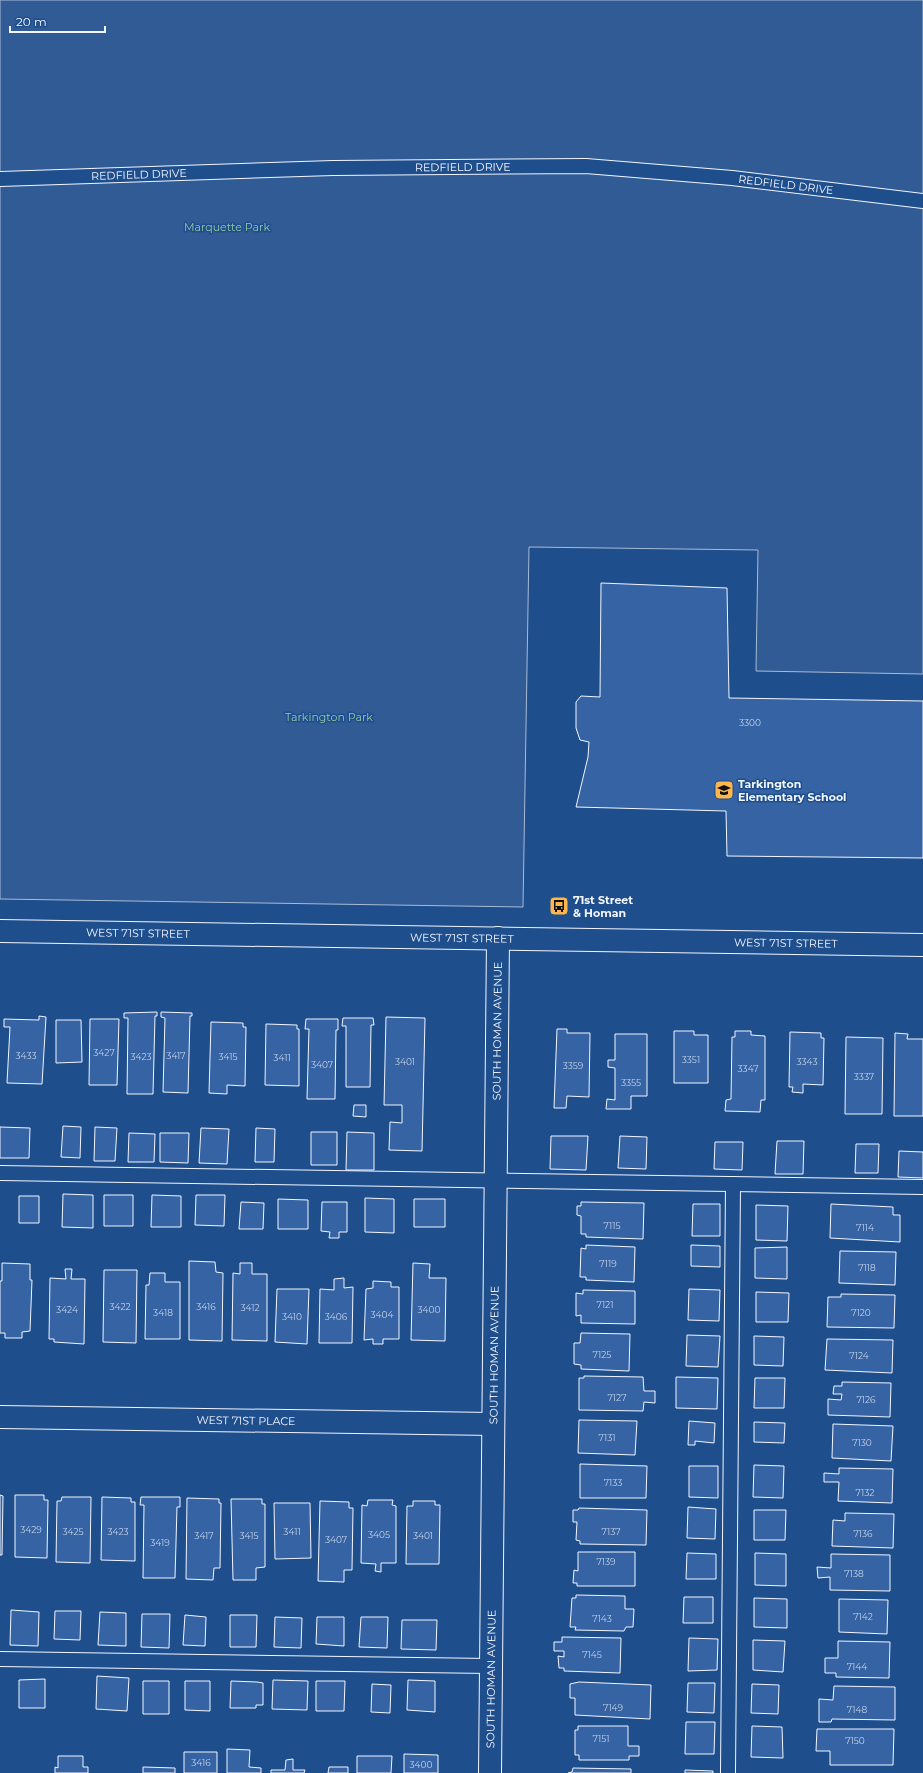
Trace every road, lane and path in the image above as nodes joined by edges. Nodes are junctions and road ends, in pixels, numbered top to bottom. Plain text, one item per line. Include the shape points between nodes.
1 (0, 180) edge
2 (923, 201) edge
3 (0, 931) edge
4 (498, 938) junction
5 (923, 945) edge
6 (0, 1174) edge
7 (495, 1181) junction
8 (733, 1184) junction
9 (923, 1188) edge
10 (0, 1416) edge
11 (493, 1424) junction
12 (0, 1659) edge
13 (490, 1666) junction
14 (490, 1773) edge
15 (728, 1773) edge

1 - 2 lane, REDFIELD DRIVE via 334,168 586,166 732,178
3 - 4 street, WEST 71ST STREET
4 - 5 street, WEST 71ST STREET
4 - 7 street, SOUTH HOMAN AVENUE
6 - 7 lane
7 - 8 lane
7 - 11 street, SOUTH HOMAN AVENUE
8 - 9 lane
8 - 15 lane
10 - 11 street, WEST 71ST PLACE
11 - 13 street, SOUTH HOMAN AVENUE
12 - 13 lane
13 - 14 street, SOUTH HOMAN AVENUE

